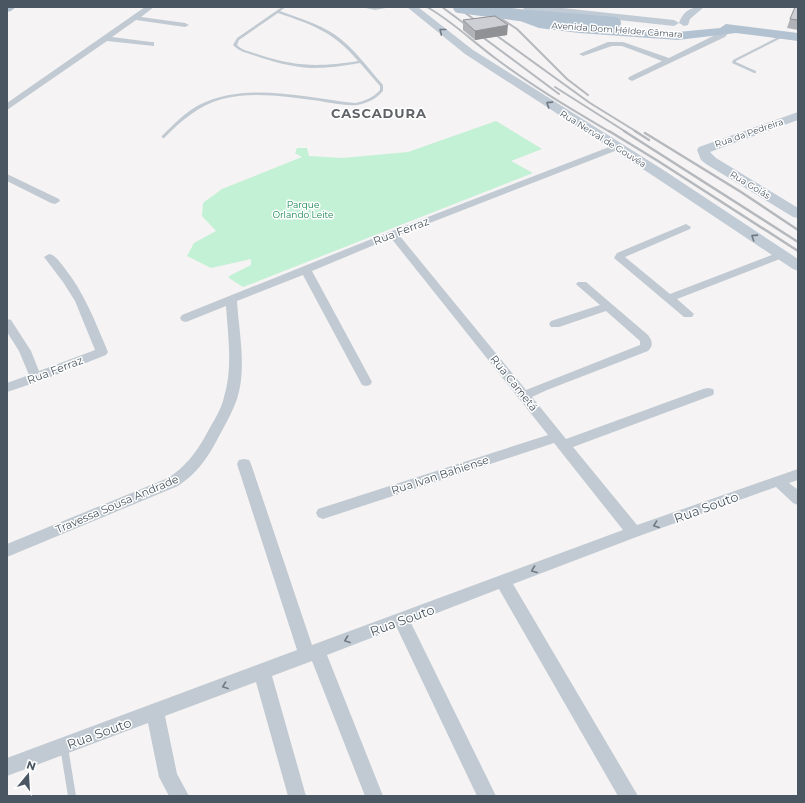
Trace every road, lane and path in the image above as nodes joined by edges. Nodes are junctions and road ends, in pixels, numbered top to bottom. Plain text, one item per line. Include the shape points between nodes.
1 (10, 7) edge
2 (150, 7) edge
3 (284, 7) edge
4 (363, 7) edge
5 (389, 7) edge
6 (412, 7) edge
7 (459, 7) edge
8 (486, 7) edge
9 (526, 7) edge
10 (698, 7) edge
11 (500, 8) edge
12 (7, 9) edge
13 (278, 12) junction
14 (134, 18) junction
15 (616, 21) junction
16 (679, 23) junction
17 (185, 25) dead end
18 (739, 29) junction
19 (726, 31) junction
20 (798, 32) edge
21 (683, 35) junction
22 (785, 35) junction
23 (798, 37) edge
24 (105, 38) junction
25 (151, 44) dead end
26 (704, 44) junction
27 (583, 54) dead end
28 (669, 61) junction
29 (361, 62) junction
30 (756, 72) dead end
31 (632, 80) dead end
32 (7, 107) edge
33 (798, 116) edge
34 (163, 137) dead end
35 (618, 147) junction
36 (704, 154) joint
37 (7, 178) edge
38 (54, 201) dead end
39 (798, 214) edge
40 (686, 227) dead end
41 (393, 234) junction
42 (781, 255) junction
43 (49, 257) dead end
44 (798, 266) edge
45 (305, 269) junction
46 (582, 284) dead end
47 (669, 298) junction
48 (231, 299) junction
49 (607, 307) junction
50 (688, 314) dead end
51 (186, 318) dead end
52 (7, 323) edge
53 (555, 324) dead end
54 (36, 378) junction
55 (366, 382) dead end
56 (7, 388) edge
57 (708, 392) dead end
58 (524, 396) junction
59 (560, 441) junction
60 (244, 464) dead end
61 (798, 474) edge
62 (778, 481) junction
63 (798, 499) edge
64 (323, 513) dead end
65 (634, 532) junction
66 (7, 551) edge
67 (503, 582) junction
68 (401, 620) junction
69 (312, 653) junction
70 (262, 672) junction
71 (155, 712) junction
72 (64, 746) junction
73 (7, 767) edge
74 (72, 796) edge
75 (180, 796) edge
76 (297, 796) edge
77 (374, 796) edge
78 (487, 796) edge
79 (629, 796) edge

1 - 12 main road
2 - 14 street
3 - 13 lane
4 - 5 lane
35 -> 6 main road, Rua Nerval de Gouvêa via 469,52
7 - 15 main road, bridge via 531,16
8 - 15 main road
9 - 16 main road, Avenida Dom Hélder Câmara
10 - 16 main road
11 - 21 main road, Avenida Dom Hélder Câmara via 528,21 553,26
13 - 29 lane via 330,32 346,43
13 - 29 lane via 238,39 235,45 266,58 301,67 329,67
14 - 17 street
14 - 24 street
15 - 16 main road, Avenida Dom Hélder Câmara
15 - 18 main road, Avenida Dom Hélder Câmara
16 - 20 main road, Avenida Dom Hélder Câmara
18 - 19 main road, Avenida Dom Hélder Câmara
18 - 22 main road, Avenida Dom Hélder Câmara
19 - 21 main road, Avenida Dom Hélder Câmara
19 - 26 street
21 - 26 street
22 - 23 main road, Avenida Dom Hélder Câmara
22 - 30 lane via 734,61
24 - 25 street
24 - 32 street
26 - 28 street
27 - 28 street via 616,43
28 - 31 street
29 - 34 lane via 382,86 380,93 370,101 355,104 266,93 235,95 213,100 198,107
33 - 36 main road, Rua da Pedreira via 707,148 703,150
35 - 41 street, Rua Ferraz
42 -> 35 main road, Rua Nerval de Gouvêa
36 - 39 main road, Rua Goiás via 711,161
37 - 38 street
40 - 47 street via 619,258
41 - 45 street, Rua Ferraz
41 - 58 street, Rua Cametá
42 - 44 main road, Rua Nerval de Gouvêa
42 - 47 street
43 - 54 street, Rua Ferraz via 69,281 85,308 102,352
45 - 48 street, Rua Ferraz
45 - 55 street
46 - 49 street
47 - 50 street
48 - 51 street, Rua Ferraz
48 - 66 street, Travessa Sousa Andrade via 235,378 224,413 197,462 185,475 173,482
49 - 53 street
49 - 58 street via 644,338 646,346
52 - 54 street via 25,351
54 - 56 street, Rua Ferraz
57 - 59 street, Rua Ivan Bahiense
58 - 59 street, Rua Cametá
59 - 64 street, Rua Ivan Bahiense
59 - 65 street, Rua Cametá
60 - 69 street
61 - 62 street, Rua Souto
62 - 63 street
62 -> 65 street, Rua Souto
65 -> 67 street, Rua Souto
67 - 68 street, Rua Souto
67 - 79 street
68 -> 69 street, Rua Souto
68 - 78 street
69 - 70 street, Rua Souto
69 - 77 street
70 -> 71 street, Rua Souto
70 - 76 street
71 - 72 street, Rua Souto
71 - 75 street via 168,777
72 - 73 street, Rua Souto
72 - 74 lane

